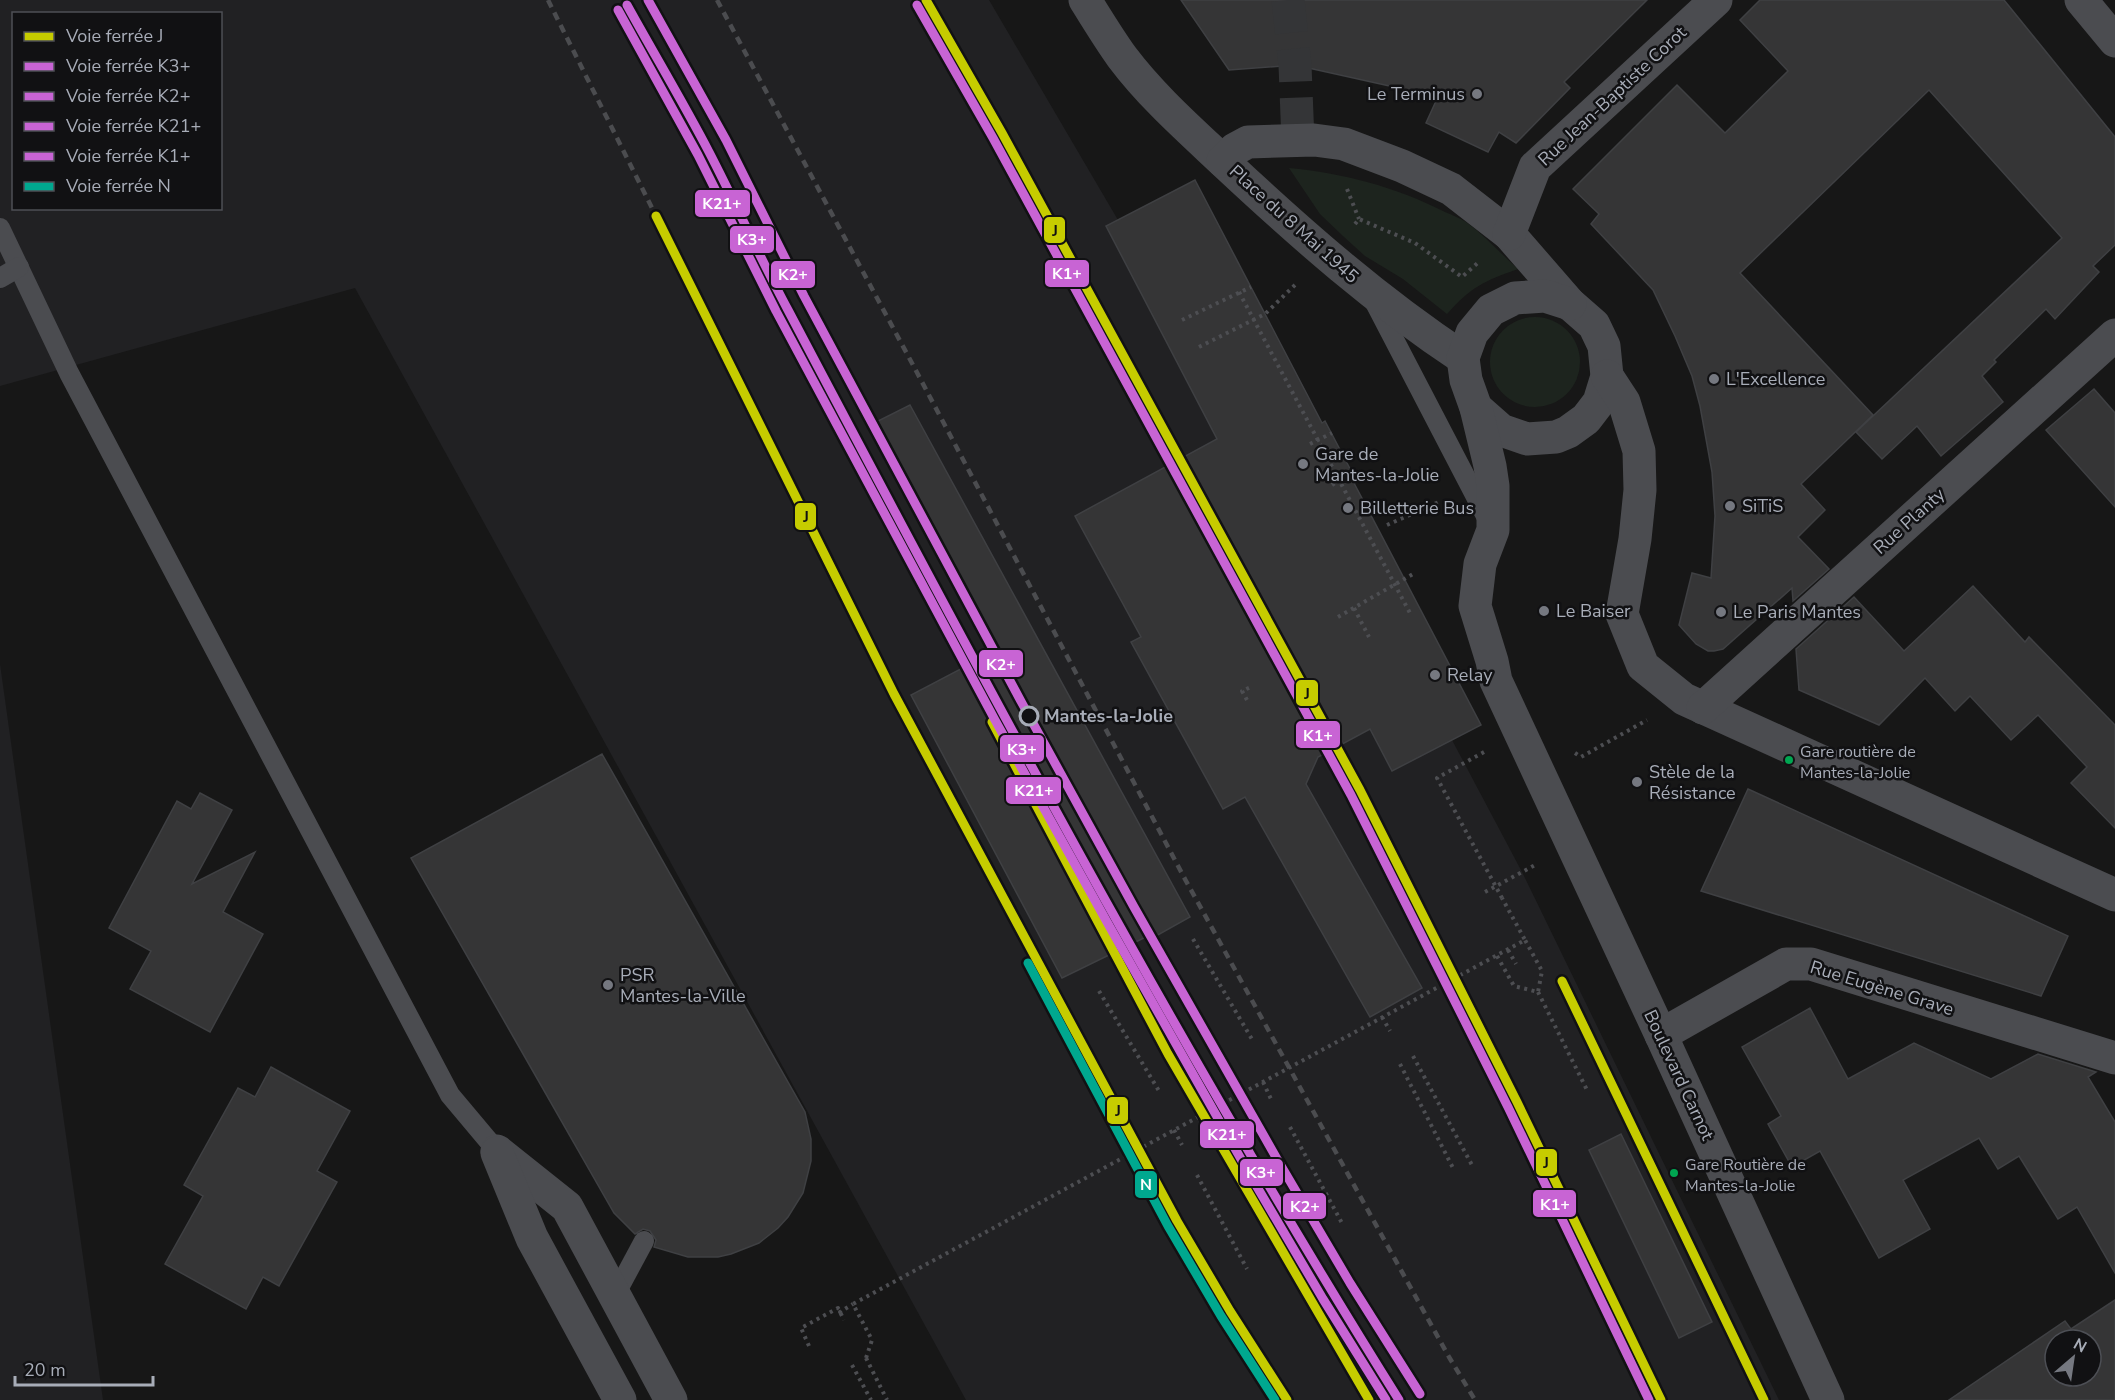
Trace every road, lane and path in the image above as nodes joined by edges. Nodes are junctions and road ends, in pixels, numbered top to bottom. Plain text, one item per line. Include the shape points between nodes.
1 (1085, 0) edge
2 (1716, 0) edge
3 (2081, 0) edge
4 (2115, 41) edge
5 (1223, 161) junction
6 (1346, 186) dead end
7 (1359, 219) junction
8 (0, 228) edge
9 (1351, 228) dead end
10 (1509, 234) junction
11 (18, 267) junction
12 (1303, 277) dead end
13 (0, 278) edge
14 (1251, 287) dead end
15 (1368, 290) junction
16 (1239, 292) junction
17 (1570, 304) junction
18 (1182, 320) dead end
19 (2115, 335) edge
20 (1199, 347) dead end
21 (1463, 358) junction
22 (1607, 376) junction
23 (1476, 408) junction
24 (1332, 433) dead end
25 (1318, 440) junction
26 (1310, 444) dead end
27 (1342, 452) dead end
28 (1327, 457) junction
29 (1318, 459) dead end
30 (1352, 471) dead end
31 (1339, 480) junction
32 (1332, 485) dead end
33 (1452, 496) dead end
34 (1387, 525) dead end
35 (1493, 530) junction
36 (1413, 574) dead end
37 (1395, 584) junction
38 (1354, 608) junction
39 (1411, 615) dead end
40 (1338, 617) dead end
41 (1369, 637) dead end
42 (1252, 686) dead end
43 (1247, 700) dead end
44 (1694, 703) junction
45 (1488, 750) dead end
46 (1529, 750) joint
47 (1571, 751) dead end
48 (1522, 872) dead end
49 (1485, 892) dead end
50 (2115, 895) edge
51 (1193, 939) dead end
52 (1526, 940) junction
53 (1508, 950) junction
54 (1497, 956) junction
55 (1516, 964) dead end
56 (1099, 991) dead end
57 (1538, 992) junction
58 (1382, 1017) junction
59 (1390, 1031) dead end
60 (1661, 1035) junction
61 (1253, 1041) dead end
62 (1413, 1056) dead end
63 (2115, 1058) edge
64 (1400, 1064) dead end
65 (1263, 1082) junction
66 (1159, 1091) dead end
67 (1588, 1092) dead end
68 (1271, 1098) dead end
69 (1290, 1127) dead end
70 (1174, 1130) junction
71 (1182, 1144) dead end
72 (497, 1151) junction
73 (1473, 1167) dead end
74 (1454, 1170) dead end
75 (1197, 1175) dead end
76 (1343, 1225) dead end
77 (644, 1241) dead end
78 (1246, 1269) dead end
79 (615, 1295) junction
80 (853, 1304) junction
81 (809, 1346) dead end
82 (852, 1365) dead end
83 (620, 1400) edge
84 (671, 1400) edge
85 (871, 1400) edge
86 (888, 1400) edge
87 (1828, 1400) edge

1 - 5 street via 1142,80
2 - 10 street, Rue Jean-Baptiste Corot via 1535,166
3 - 4 street
5 - 10 street, Place du 8 Mai 1945 via 1248,142 1344,144 1451,189
5 - 15 street, Place du 8 Mai 1945
6 - 7 path
7 - 9 path
7 - 10 path via 1415,243 1462,276
8 - 11 lane
10 - 17 street, Place du 8 Mai 1945
11 - 13 lane
11 - 72 lane via 69,373 450,1095
12 - 20 path via 1265,314
14 - 16 path
15 - 21 street, Place du 8 Mai 1945
15 - 35 lane
16 - 18 path
16 - 25 path
17 - 21 street, Place du 8 Mai 1945 via 1545,296 1515,298 1491,310 1472,333
17 - 22 street, Place du 8 Mai 1945 via 1594,325 1604,346
19 - 44 street, Rue Planty
21 - 23 street, Place du 8 Mai 1945
22 - 23 street, Place du 8 Mai 1945 via 1599,402 1586,419 1556,436 1527,439 1501,430
22 - 44 street, Place du 8 Mai 1945 via 1624,402 1639,451 1635,539 1622,614 1643,666
23 - 35 street, Place du 8 Mai 1945 via 1493,486
24 - 25 path
25 - 26 path
25 - 28 path
27 - 28 path
28 - 29 path
28 - 31 path
30 - 31 path
31 - 32 path
31 - 37 path
33 - 34 path
35 - 46 street, Place du 8 Mai 1945 via 1479,564 1475,606 1496,681
36 - 37 path
37 - 38 path
37 - 39 path
38 - 40 path
38 - 41 path
42 - 43 path via 1242,691
44 - 47 path via 1581,757
44 - 50 street
45 - 52 path, bridge via 1437,778
46 - 60 street, Boulevard Carnot
48 - 49 path
51 - 61 path
52 - 53 path, bridge
52 - 57 path via 1542,971
53 - 54 path, bridge
53 - 55 path
54 - 57 path via 1514,986
54 - 58 path, bridge
56 - 66 path
57 - 67 path
58 - 59 path
58 - 65 path, bridge
60 - 63 street, Rue Eugène Grave via 1786,964 1811,964
60 - 87 street, Boulevard Carnot
62 - 73 path
64 - 74 path
65 - 68 path
65 - 70 path, bridge
69 - 76 path
70 - 71 path
70 - 80 path, bridge
72 - 79 street via 567,1208
72 - 83 street via 532,1238
75 - 78 path
77 - 79 lane
79 - 84 street
80 - 81 path via 840,1312 844,1320 838,1308 801,1328
80 - 86 path, bridge via 872,1340 866,1358
82 - 85 path

